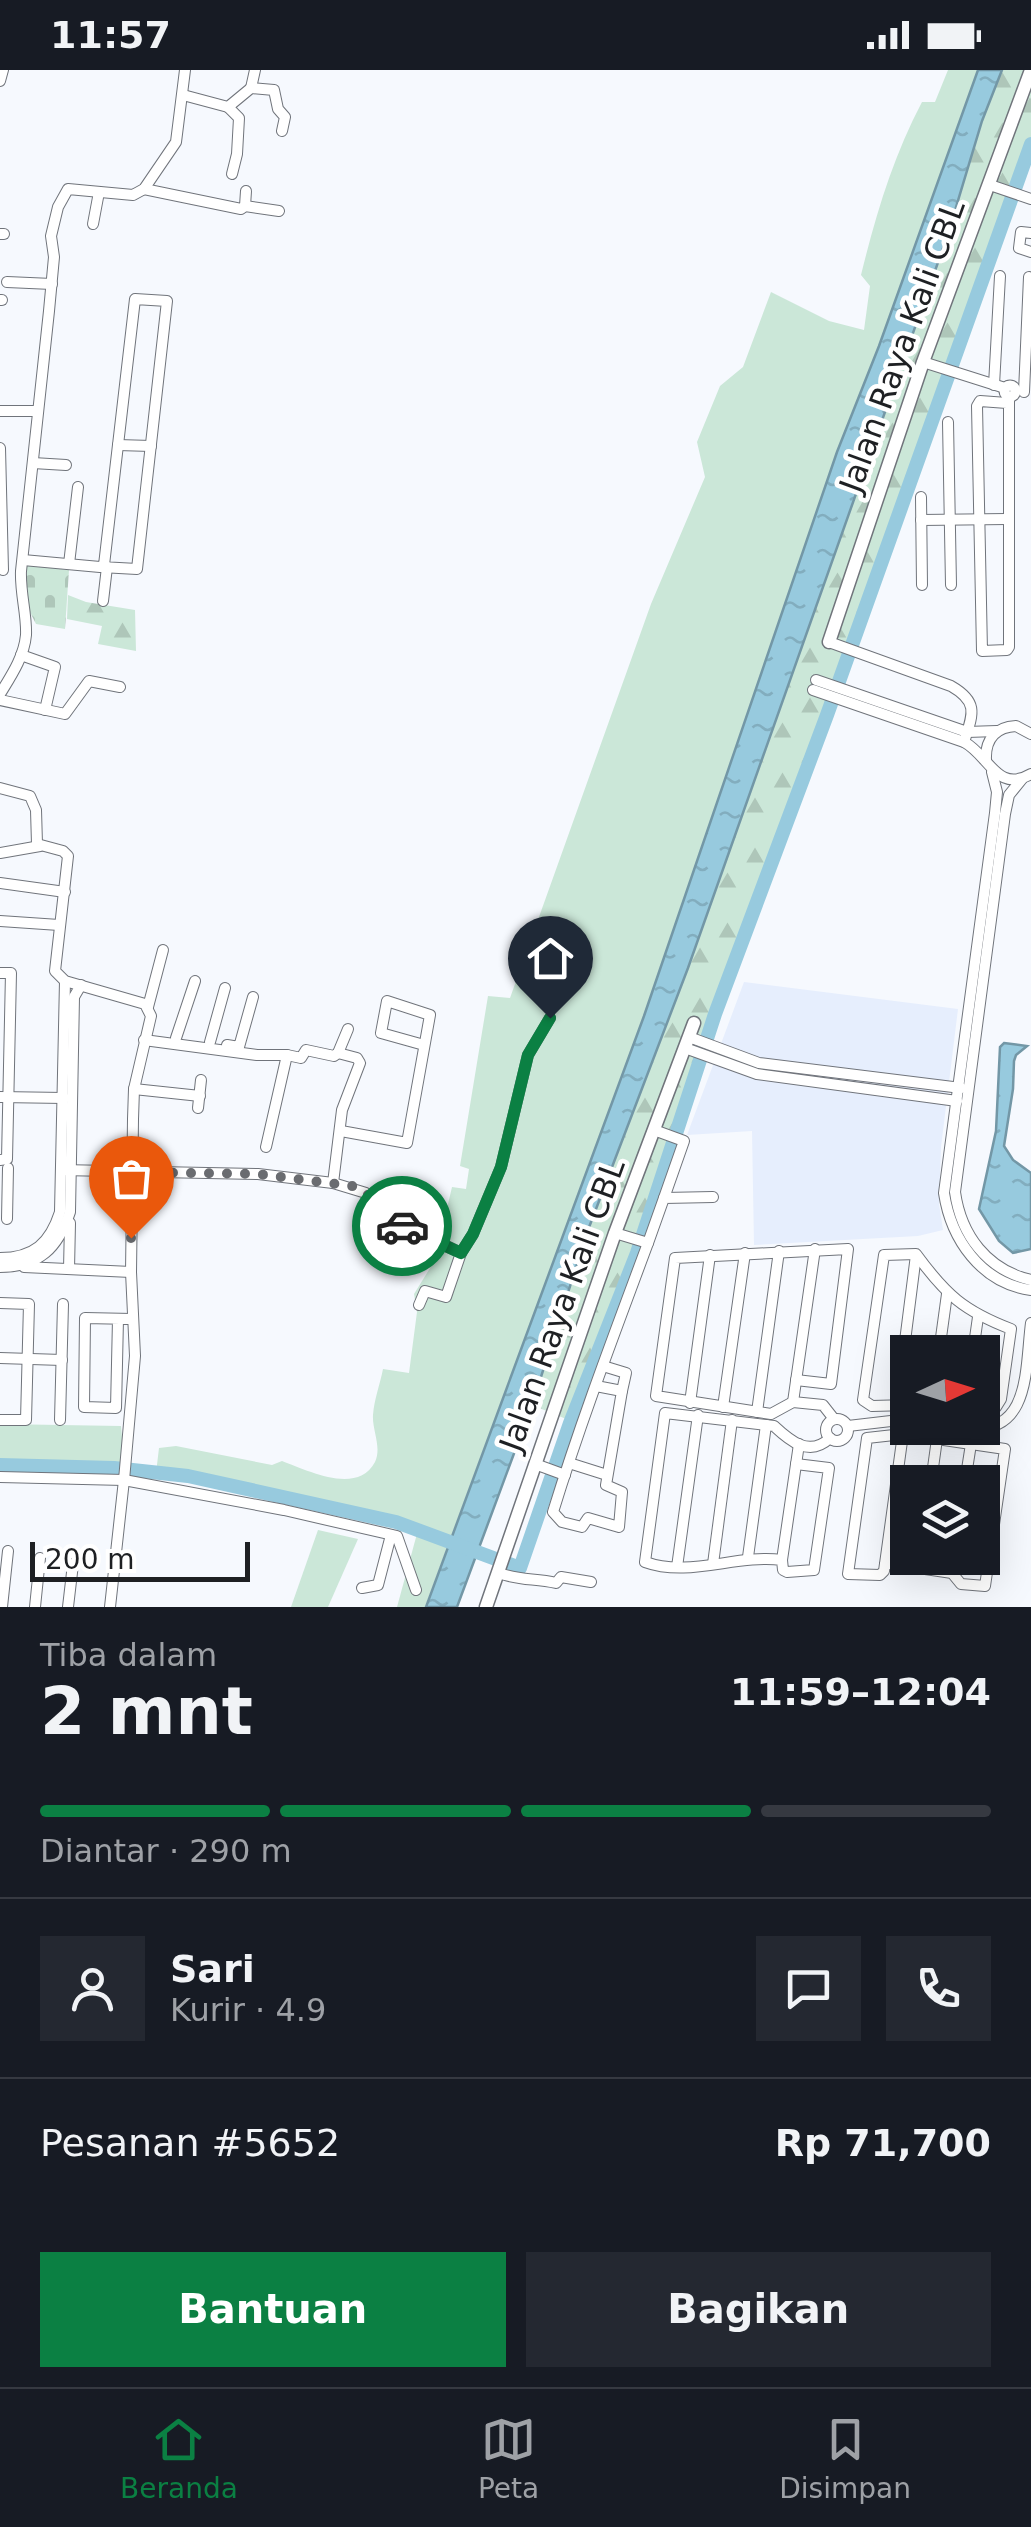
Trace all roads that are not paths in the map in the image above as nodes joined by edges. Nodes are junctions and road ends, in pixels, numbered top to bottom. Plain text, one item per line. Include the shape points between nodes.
1 (3, 70) edge
2 (185, 70) edge
3 (255, 70) edge
4 (1031, 70) edge
5 (0, 81) edge
6 (251, 88) junction
7 (184, 96) junction
8 (228, 108) junction
9 (282, 131) dead end
10 (232, 174) dead end
11 (990, 185) junction
12 (144, 189) junction
13 (246, 191) dead end
14 (99, 192) junction
15 (1027, 198) edge
16 (245, 206) junction
17 (279, 210) dead end
18 (1031, 220) edge
19 (94, 224) dead end
20 (1030, 232) edge
21 (1031, 252) edge
22 (1000, 276) dead end
23 (1029, 276) edge
24 (7, 282) dead end
25 (52, 284) junction
26 (923, 362) junction
27 (1012, 392) edge
28 (0, 411) edge
29 (38, 411) junction
30 (948, 422) dead end
31 (118, 444) junction
32 (151, 446) junction
33 (0, 448) edge
34 (33, 463) junction
35 (66, 465) dead end
36 (78, 488) dead end
37 (921, 496) dead end
38 (1006, 518) junction
39 (979, 519) junction
40 (921, 520) junction
41 (950, 520) junction
42 (70, 564) junction
43 (22, 565) junction
44 (104, 567) junction
45 (1, 571) edge
46 (950, 584) dead end
47 (922, 585) dead end
48 (103, 601) dead end
49 (836, 644) joint
50 (21, 656) junction
51 (120, 687) dead end
52 (820, 687) dead end
53 (0, 697) edge
54 (45, 710) junction
55 (996, 731) junction
56 (1031, 734) edge
57 (965, 737) junction
58 (989, 766) junction
59 (1026, 777) edge
60 (0, 788) edge
61 (40, 846) junction
62 (0, 853) edge
63 (0, 883) edge
64 (65, 892) junction
65 (0, 920) edge
66 (59, 926) junction
67 (162, 950) dead end
68 (0, 973) edge
69 (65, 980) junction
70 (195, 981) dead end
71 (81, 985) junction
72 (225, 988) dead end
73 (253, 997) dead end
74 (148, 1008) junction
75 (550, 1018) dead end
76 (348, 1028) dead end
77 (146, 1037) junction
78 (176, 1038) junction
79 (693, 1040) joint
80 (210, 1042) junction
81 (424, 1045) junction
82 (338, 1053) junction
83 (287, 1055) junction
84 (201, 1080) dead end
85 (134, 1090) junction
86 (961, 1095) junction
87 (4, 1097) edge
88 (66, 1098) junction
89 (341, 1130) junction
90 (667, 1135) junction
91 (266, 1148) dead end
92 (4, 1164) edge
93 (66, 1170) junction
94 (131, 1172) junction
95 (333, 1183) junction
96 (425, 1189) dead end
97 (4, 1195) edge
98 (713, 1196) dead end
99 (664, 1198) junction
100 (70, 1212) junction
101 (7, 1219) dead end
102 (400, 1225) junction
103 (413, 1230) junction
104 (615, 1233) junction
105 (642, 1241) junction
106 (395, 1244) dead end
107 (815, 1250) junction
108 (779, 1251) junction
109 (461, 1253) junction
110 (745, 1253) junction
111 (916, 1254) junction
112 (710, 1255) junction
113 (0, 1258) edge
114 (0, 1266) edge
115 (18, 1267) junction
116 (70, 1269) junction
117 (131, 1272) junction
118 (1031, 1280) edge
119 (1031, 1290) edge
120 (947, 1294) junction
121 (0, 1303) edge
122 (63, 1304) dead end
123 (419, 1304) dead end
124 (978, 1317) junction
125 (118, 1319) junction
126 (132, 1319) junction
127 (1031, 1323) edge
128 (908, 1335) edge
129 (941, 1335) edge
130 (975, 1335) edge
131 (0, 1358) edge
132 (28, 1358) junction
133 (62, 1360) junction
134 (603, 1366) junction
135 (796, 1380) junction
136 (596, 1386) junction
137 (622, 1391) junction
138 (1000, 1401) edge
139 (793, 1402) junction
140 (690, 1403) junction
141 (890, 1405) edge
142 (723, 1407) junction
143 (757, 1412) junction
144 (698, 1416) junction
145 (834, 1419) junction
146 (0, 1420) edge
147 (60, 1420) dead end
148 (732, 1420) junction
149 (890, 1421) edge
150 (1000, 1423) edge
151 (766, 1424) junction
152 (848, 1426) junction
153 (890, 1435) edge
154 (830, 1438) junction
155 (799, 1444) junction
156 (902, 1445) edge
157 (978, 1445) edge
158 (569, 1463) junction
159 (535, 1464) junction
160 (796, 1464) junction
161 (563, 1474) junction
162 (607, 1475) junction
163 (0, 1477) edge
164 (124, 1478) junction
165 (1000, 1483) edge
166 (391, 1535) junction
167 (8, 1551) dead end
168 (40, 1558) dead end
169 (748, 1558) junction
170 (782, 1560) junction
171 (886, 1563) junction
172 (890, 1563) edge
173 (73, 1564) dead end
174 (713, 1564) junction
175 (678, 1567) junction
176 (503, 1575) junction
177 (953, 1575) edge
178 (987, 1575) edge
179 (591, 1582) dead end
180 (362, 1588) dead end
181 (416, 1590) dead end
182 (3, 1606) edge
183 (35, 1607) edge
184 (68, 1607) edge
185 (110, 1607) edge
186 (486, 1607) edge

1 - 5 street
2 - 7 street
3 - 6 street
4 - 11 main road, Jalan Raya Kali CBL
6 - 8 street
6 - 9 street via 276,92 286,120
7 - 8 street
7 - 12 street via 176,142
8 - 10 street via 239,118
11 - 15 street
11 - 26 main road, Jalan Raya Kali CBL
12 - 14 street via 133,195
12 - 16 street
13 - 16 street
14 - 19 street
14 - 25 street via 69,189 62,196 51,236
16 - 17 street
18 - 20 street
20 - 21 street via 1021,232 1017,243
22 - 27 street
23 - 27 street
24 - 25 street
25 - 29 street
26 - 27 street
26 - 49 main road, Jalan Raya Kali CBL
27 - 38 street
27 - 39 street via 978,404
28 - 29 street
29 - 34 street
30 - 41 street
31 - 32 street
31 - 32 street via 137,297 168,302
31 - 44 street
32 - 44 street via 136,569
33 - 45 street
34 - 35 street
34 - 43 street
36 - 42 street
37 - 40 street
38 - 39 street
38 - 39 street via 1009,647 982,652
39 - 41 street
40 - 41 street
40 - 47 street
41 - 46 street
42 - 43 street
42 - 44 street
43 - 45 street
43 - 50 street
44 - 48 street
49 - 57 street via 965,694 972,711
50 - 53 street
50 - 54 street via 54,668
51 - 54 street via 90,680 68,712
52 - 57 street
53 - 54 street
55 - 56 street via 1016,726
55 - 57 street
55 - 58 street via 986,750
57 - 58 street
58 - 59 street via 1001,778
58 - 86 street via 997,792
59 - 86 street via 1009,795 1005,814
60 - 61 street via 32,798
61 - 62 street
61 - 64 street via 68,856
63 - 64 street
64 - 66 street
65 - 66 street
66 - 69 street via 54,964
67 - 74 street
68 - 87 street via 11,974
69 - 71 street
69 - 88 street
70 - 78 street
71 - 74 street
71 - 88 street via 74,997
72 - 80 street
73 - 80 street via 239,1047
74 - 77 street
75 - 109 street via 528,1055 501,1167
76 - 82 street
77 - 78 street
77 - 83 street
77 - 85 street
78 - 80 street
79 - 86 street via 757,1074
79 - 90 main road, Jalan Raya Kali CBL
81 - 81 street via 430,1013 387,1001 381,1033
81 - 89 street via 408,1143
82 - 83 street
82 - 89 street via 360,1063
83 - 91 street
84 - 85 street via 199,1102
85 - 94 street
86 - 118 street via 954,1192 963,1227 995,1264
86 - 119 street via 944,1192 954,1232 989,1273
87 - 88 street
87 - 92 street
88 - 93 street
89 - 95 street
90 - 99 street via 684,1141
90 - 104 main road, Jalan Raya Kali CBL
92 - 97 street
93 - 94 street
93 - 100 street
93 - 113 street via 60,1212 46,1242 17,1258
94 - 95 street
94 - 117 street
95 - 102 street via 366,1193 373,1215
96 - 103 street
97 - 101 street
98 - 99 street
99 - 105 street
100 - 115 street via 52,1249
100 - 116 street
102 - 103 street
102 - 106 street
103 - 109 street
104 - 105 street
104 - 159 main road, Jalan Raya Kali CBL
105 - 134 street
107 - 108 street
107 - 135 street
107 - 135 street via 850,1253 830,1384
108 - 110 street
108 - 143 street
109 - 123 street via 446,1297 425,1291
110 - 112 street
110 - 142 street
111 - 120 street
111 - 128 street
111 - 141 street via 881,1259 863,1400
112 - 140 street
112 - 140 street via 674,1261 655,1393
114 - 115 street
115 - 116 street
116 - 117 street
117 - 126 street
120 - 124 street
120 - 129 street
121 - 132 street via 29,1304
122 - 133 street
124 - 130 street
124 - 138 street via 1011,1330
125 - 125 street via 116,1408 84,1407 84,1318
125 - 126 street
126 - 164 street via 136,1356
127 - 150 street via 1020,1404
131 - 132 street
132 - 133 street
132 - 146 street via 26,1420
133 - 147 street
134 - 136 street
134 - 137 street via 626,1373
135 - 139 street
136 - 137 street
136 - 158 street
137 - 162 street
139 - 143 street via 778,1412
139 - 145 street via 823,1405
140 - 142 street
142 - 143 street
144 - 148 street
144 - 175 street
144 - 175 street via 663,1416 644,1557 649,1564
145 - 152 street
145 - 154 street via 826,1427
148 - 151 street
148 - 174 street
149 - 152 street
151 - 155 street
151 - 169 street
152 - 154 street via 846,1437
153 - 171 street via 867,1438 848,1574 880,1575
154 - 155 street via 816,1446
155 - 160 street
156 - 171 street
157 - 165 street via 1005,1449
158 - 161 street
158 - 162 street
159 - 161 street
159 - 176 main road, Jalan Raya Kali CBL
160 - 170 street
160 - 170 street via 830,1468 816,1566 787,1572
161 - 162 street via 556,1517 582,1527 588,1518 619,1527 622,1492 607,1487
163 - 164 street
164 - 166 street
164 - 185 street
166 - 180 street via 378,1586
166 - 181 street via 397,1536
167 - 182 street
168 - 183 street
169 - 170 street
169 - 174 street
171 - 172 street
173 - 184 street
174 - 175 street
176 - 179 street via 524,1582
176 - 186 main road, Jalan Raya Kali CBL
177 - 178 street via 961,1584 985,1586

